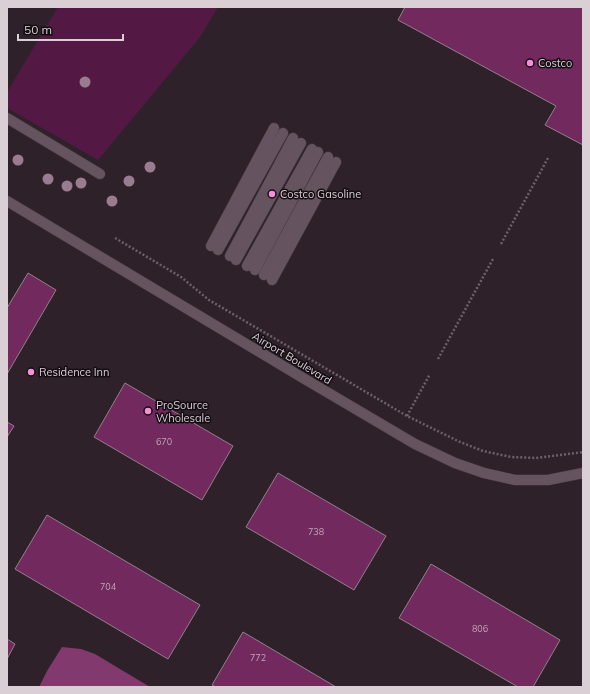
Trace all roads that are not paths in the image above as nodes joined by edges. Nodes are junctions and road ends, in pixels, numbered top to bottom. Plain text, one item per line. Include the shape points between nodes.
1 (7, 118) edge
2 (278, 130) dead end
3 (297, 140) dead end
4 (315, 150) dead end
5 (332, 160) dead end
6 (100, 174) dead end
7 (7, 202) edge
8 (215, 248) dead end
9 (233, 258) dead end
10 (251, 268) dead end
11 (268, 277) dead end
12 (583, 473) edge

1 - 6 street
2 - 8 street
3 - 9 street
4 - 10 street
5 - 11 street
7 - 12 street, Airport Boulevard via 415,444 455,463 515,480 548,480

